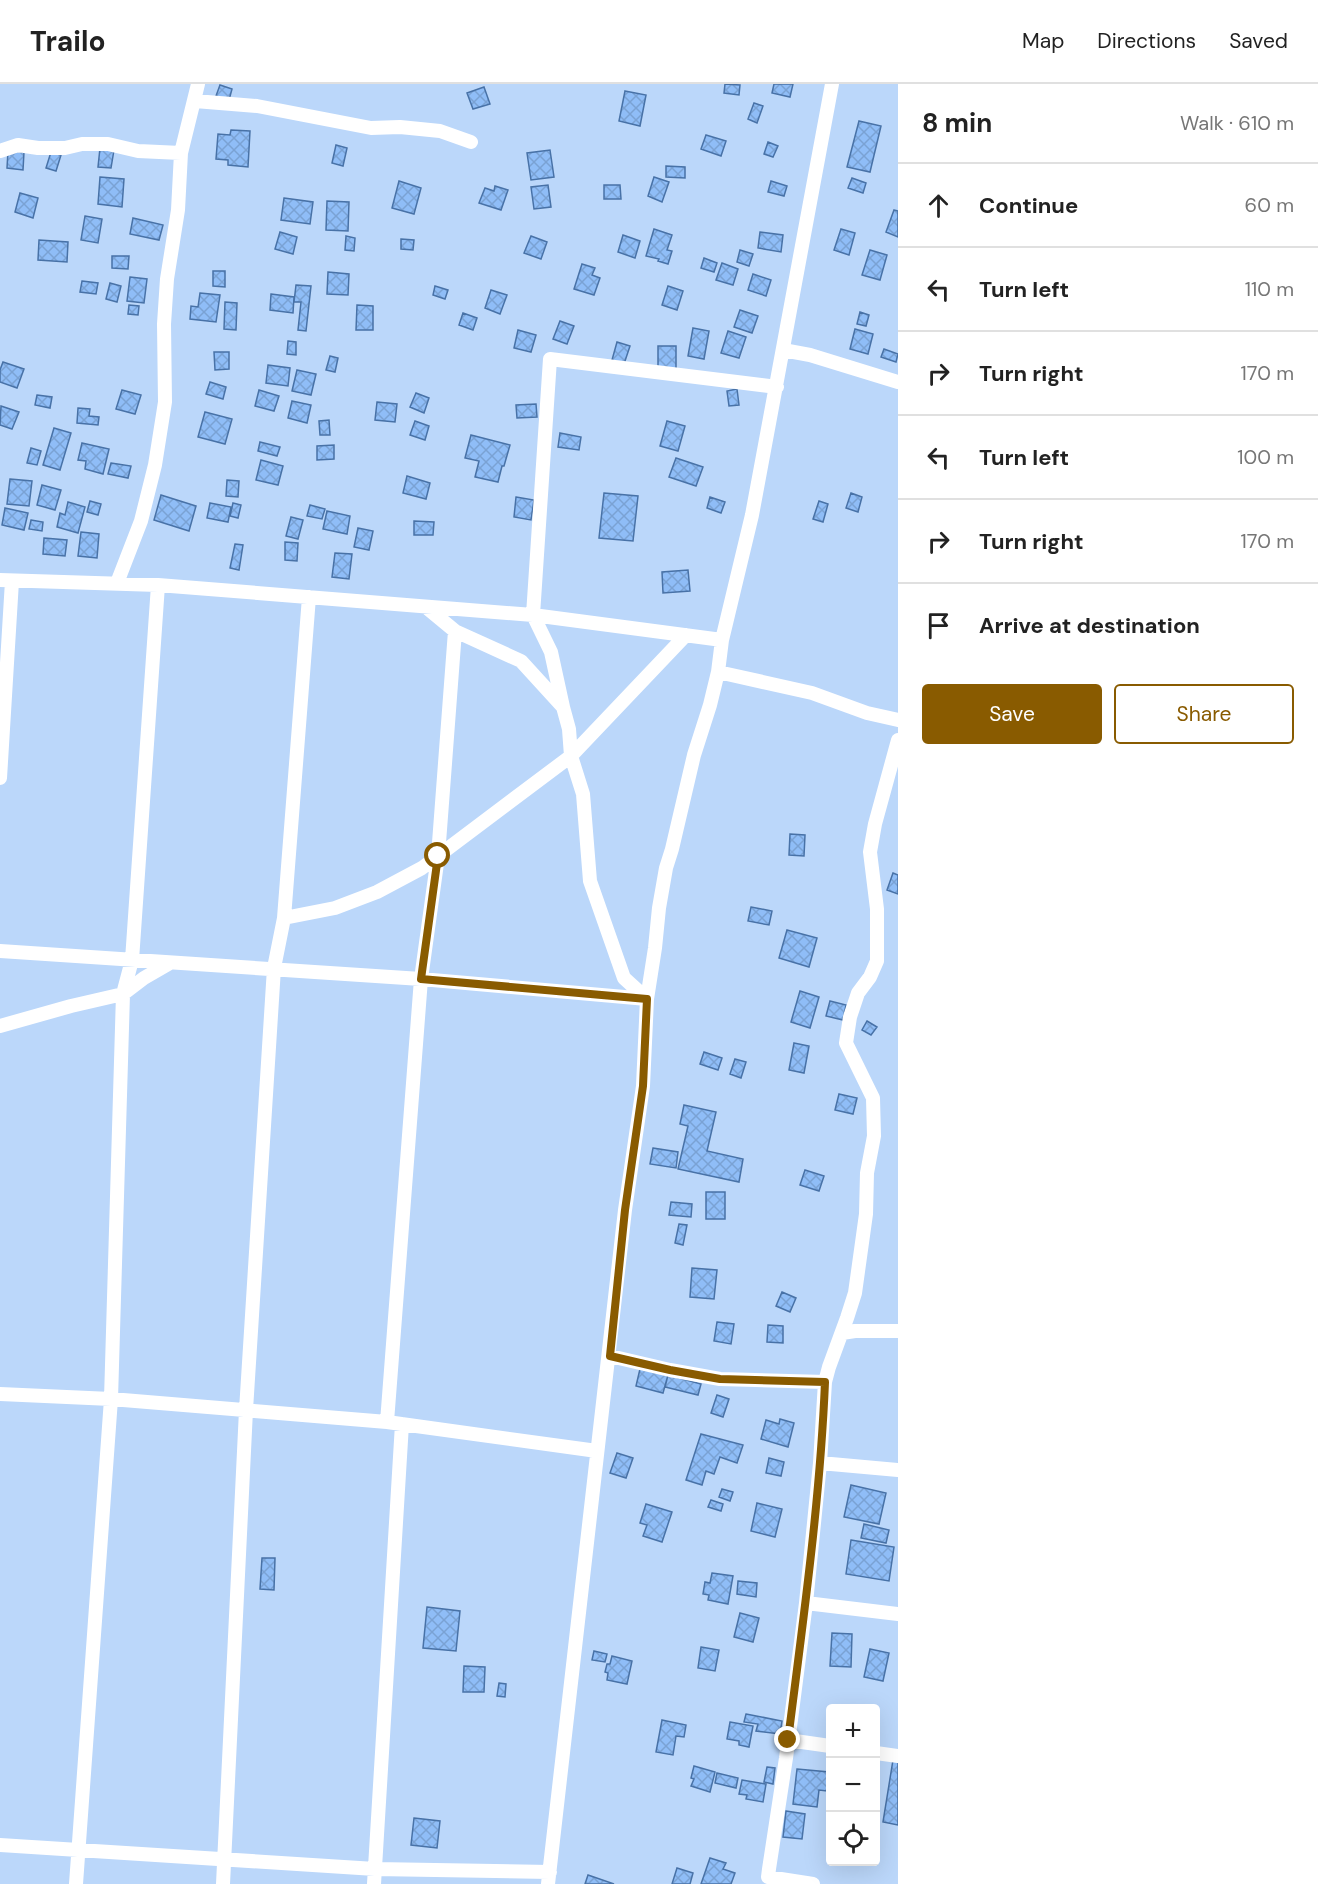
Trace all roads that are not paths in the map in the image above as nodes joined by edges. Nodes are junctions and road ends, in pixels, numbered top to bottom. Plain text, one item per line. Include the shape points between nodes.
1 (198, 84) edge
2 (832, 84) edge
3 (195, 101) junction
4 (471, 142) dead end
5 (0, 151) edge
6 (181, 153) junction
7 (783, 350) junction
8 (898, 382) edge
9 (777, 387) junction
10 (6, 581) edge
11 (117, 583) junction
12 (158, 585) junction
13 (309, 597) junction
14 (426, 607) junction
15 (533, 615) junction
16 (455, 631) junction
17 (686, 635) junction
18 (722, 640) junction
19 (718, 672) junction
20 (563, 707) junction
21 (898, 720) edge
22 (898, 740) edge
23 (571, 756) junction
24 (0, 778) edge
25 (438, 856) junction
26 (284, 918) junction
27 (0, 951) edge
28 (132, 960) junction
29 (170, 963) junction
30 (274, 968) junction
31 (421, 979) junction
32 (123, 994) junction
33 (647, 999) junction
34 (0, 1026) edge
35 (898, 1331) edge
36 (842, 1333) junction
37 (610, 1356) junction
38 (825, 1382) junction
39 (0, 1394) edge
40 (111, 1400) junction
41 (246, 1410) junction
42 (387, 1422) junction
43 (402, 1424) junction
44 (597, 1450) junction
45 (820, 1463) junction
46 (898, 1470) edge
47 (806, 1603) junction
48 (898, 1614) edge
49 (788, 1740) junction
50 (826, 1745) edge
51 (880, 1754) edge
52 (898, 1756) edge
53 (0, 1845) edge
54 (78, 1850) junction
55 (224, 1858) junction
56 (375, 1869) junction
57 (549, 1878) edge
58 (768, 1880) edge
59 (76, 1884) edge
60 (223, 1884) edge
61 (374, 1884) edge
62 (813, 1884) edge

1 - 3 street
2 - 7 street
3 - 4 street via 257,106 371,128 440,131
3 - 6 street
5 - 6 street via 18,145 65,148 108,144 138,151
6 - 11 street via 164,324 165,402 141,521
7 - 8 street
7 - 9 street
9 - 15 street via 550,359
9 - 18 street
10 - 11 street
10 - 24 street
11 - 12 street
12 - 13 street
12 - 28 street
13 - 14 street
13 - 26 street
14 - 15 street
14 - 16 street
15 - 17 street
15 - 20 street via 550,652
16 - 20 street via 521,661
16 - 25 street
17 - 18 street
17 - 23 street
18 - 19 street
19 - 21 street via 812,693
19 - 33 street via 666,868
20 - 23 street
22 - 36 street via 870,852 877,909 877,961 858,993 846,1043 873,1098 874,1136 855,1293
23 - 25 street
23 - 33 street via 583,794 590,880 624,978
25 - 26 street via 377,892 335,908
25 - 31 street
26 - 30 street
27 - 28 street
28 - 29 street
28 - 32 street
29 - 30 street
29 - 32 street
30 - 31 street
30 - 41 street
31 - 33 street
31 - 42 street
32 - 34 street
32 - 40 street
33 - 37 street via 643,1086
35 - 36 street
36 - 38 street
37 - 38 street via 720,1379
37 - 44 street
38 - 45 street
39 - 40 street
40 - 41 street
40 - 54 street
41 - 42 street
41 - 55 street
42 - 43 street
43 - 44 street
43 - 56 street
44 - 57 street
45 - 46 street
45 - 47 street
47 - 48 street
47 - 49 street
49 - 50 street
49 - 58 street
51 - 52 street
53 - 54 street
54 - 55 street
54 - 59 street
55 - 56 street
55 - 60 street
56 - 57 street
56 - 61 street
58 - 62 street

